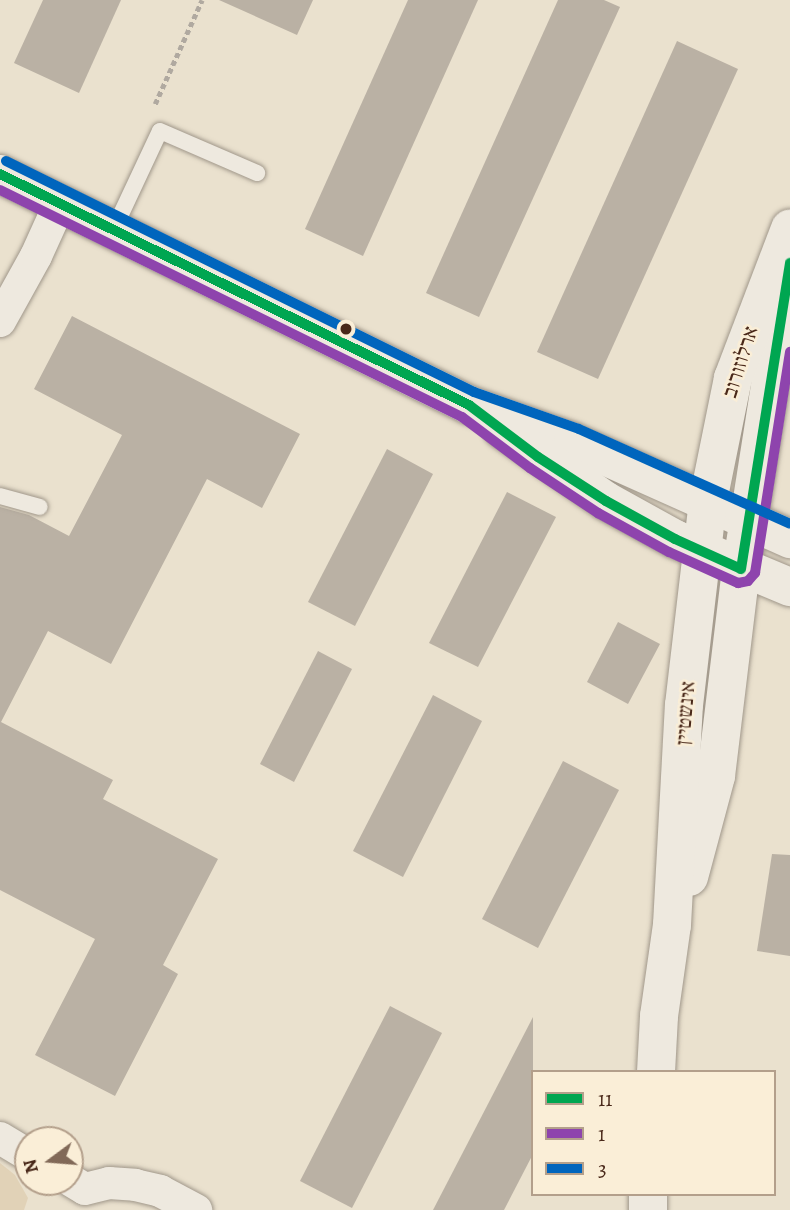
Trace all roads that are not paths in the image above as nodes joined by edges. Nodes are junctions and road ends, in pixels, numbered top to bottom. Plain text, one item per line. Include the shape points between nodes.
1 (257, 173) dead end
2 (0, 174) edge
3 (60, 203) junction
4 (114, 229) junction
5 (790, 229) edge
6 (790, 263) edge
7 (0, 321) edge
8 (470, 405) junction
9 (0, 496) edge
10 (708, 501) junction
11 (40, 507) dead end
12 (749, 520) junction
13 (790, 538) edge
14 (702, 551) junction
15 (741, 569) junction
16 (790, 587) edge
17 (672, 925) junction
18 (656, 1070) edge
19 (84, 1190) edge
20 (196, 1210) edge

1 - 4 lane via 160,131
2 - 3 street
3 - 4 street
3 - 7 street
4 - 8 street
5 - 10 street, ארלוזורוב via 733,377
6 - 12 street, ארלוזורוב
8 - 10 street via 573,442
8 - 14 street via 606,501
9 - 11 lane
10 - 12 street
10 - 14 street, אינשטיין
12 - 13 street
12 - 15 street, ארלוזורוב
14 - 15 street
14 - 17 street, אינשטיין via 684,705
15 - 16 street
15 - 17 street, אינשטיין via 716,776
17 - 18 street, אינשטיין
19 - 20 street via 109,1182 135,1185 160,1191

